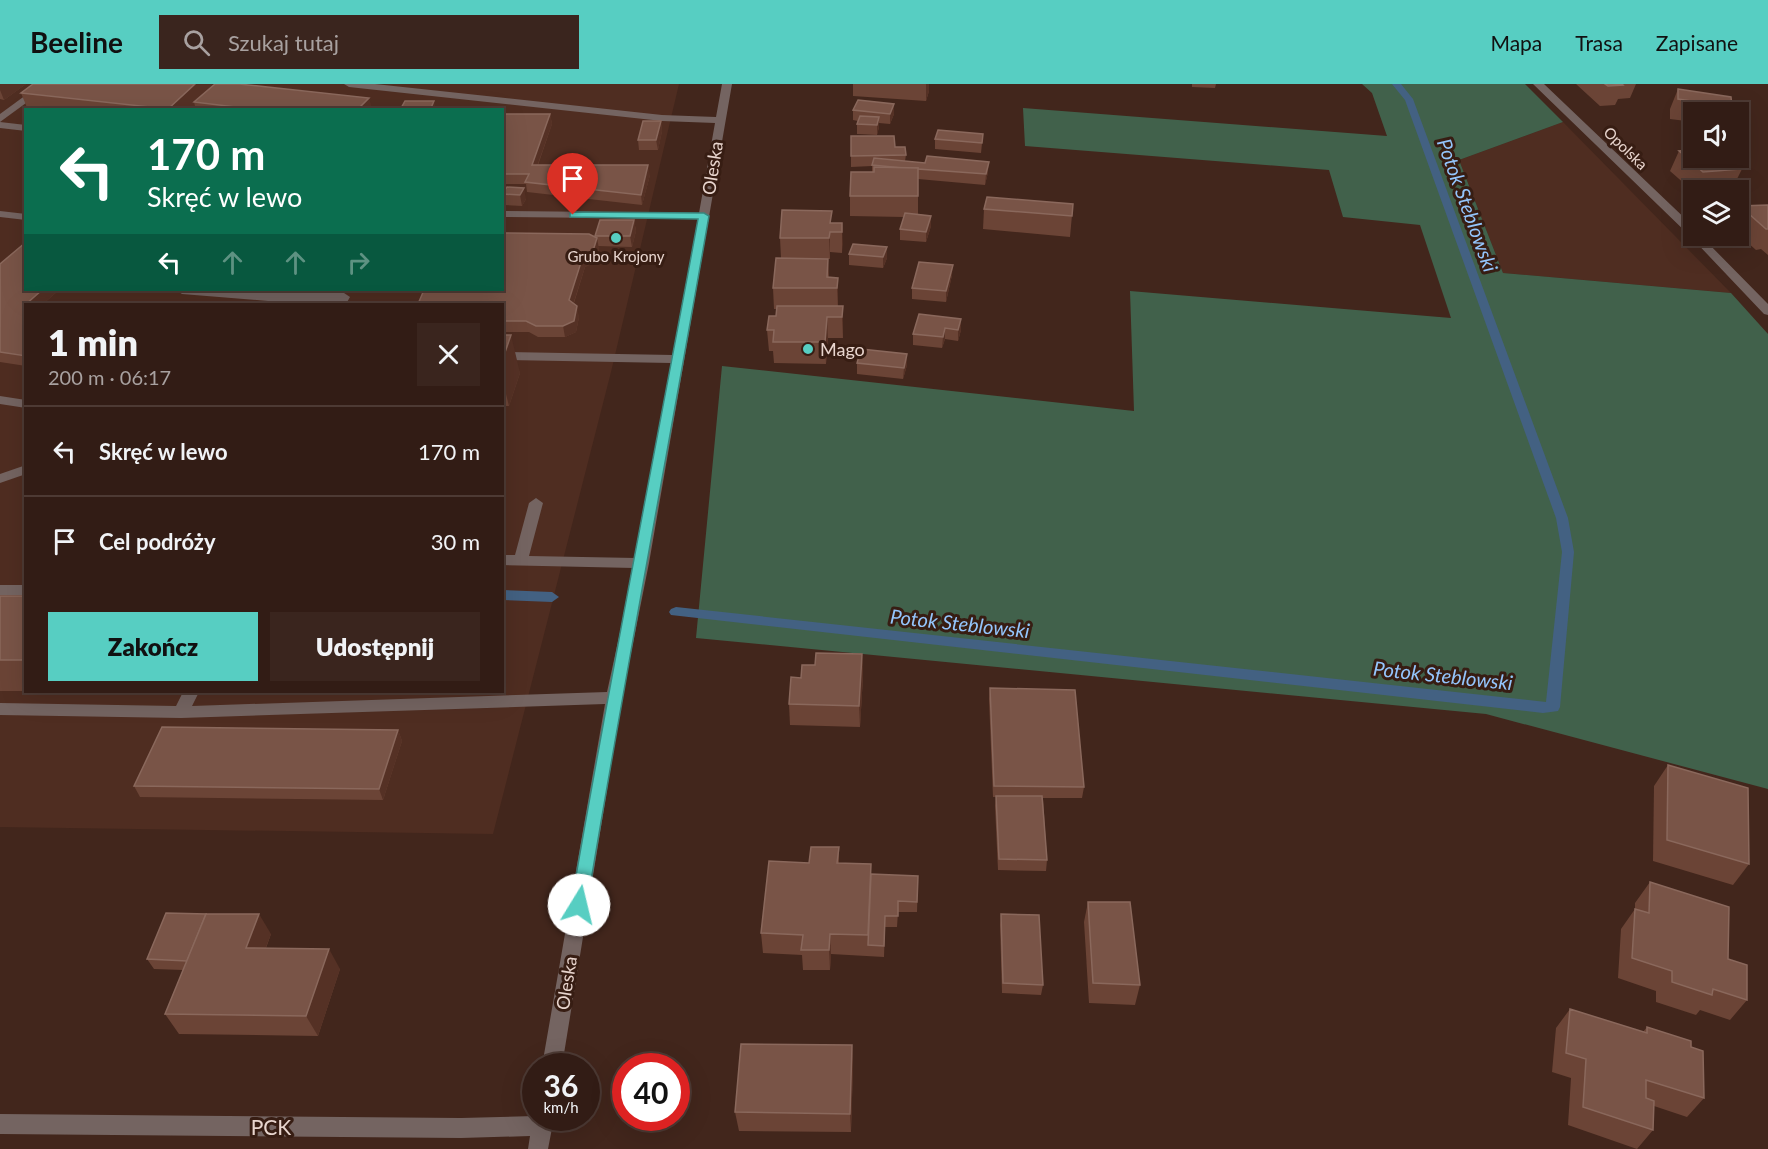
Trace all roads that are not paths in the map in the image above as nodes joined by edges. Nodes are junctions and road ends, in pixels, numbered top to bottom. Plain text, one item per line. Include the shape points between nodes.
1 (47, 84) edge
2 (349, 84) edge
3 (727, 84) edge
4 (1538, 84) edge
5 (0, 119) edge
6 (720, 120) junction
7 (0, 125) edge
8 (24, 128) edge
9 (0, 214) edge
10 (504, 214) edge
11 (704, 216) junction
12 (24, 217) edge
13 (1683, 224) edge
14 (1705, 246) edge
15 (194, 291) edge
16 (344, 297) edge
17 (1768, 311) edge
18 (504, 356) edge
19 (677, 359) junction
20 (0, 400) edge
21 (24, 404) edge
22 (24, 470) edge
23 (0, 479) edge
24 (536, 503) dead end
25 (504, 560) edge
26 (521, 560) junction
27 (642, 563) junction
28 (0, 590) edge
29 (24, 590) edge
30 (190, 693) edge
31 (614, 698) junction
32 (0, 709) edge
33 (181, 712) junction
34 (554, 1053) edge
35 (522, 1123) edge
36 (0, 1124) edge
37 (541, 1131) edge
38 (538, 1149) edge

1 - 5 street
2 - 6 street via 662,118
3 - 6 street, Oleska
4 - 13 street, Opolska
6 - 11 street, Oleska
7 - 8 street
9 - 12 street
10 - 11 street
11 - 19 street, Oleska
14 - 17 street, Opolska
15 - 16 street via 268,297
18 - 19 street
19 - 27 street, Oleska
20 - 21 street
22 - 23 street
24 - 26 street
25 - 26 street
26 - 27 street
27 - 31 street, Oleska
28 - 29 street
30 - 33 street
31 - 33 street
31 - 34 street, Oleska
32 - 33 street
35 - 36 street, PCK via 449,1128
37 - 38 street

